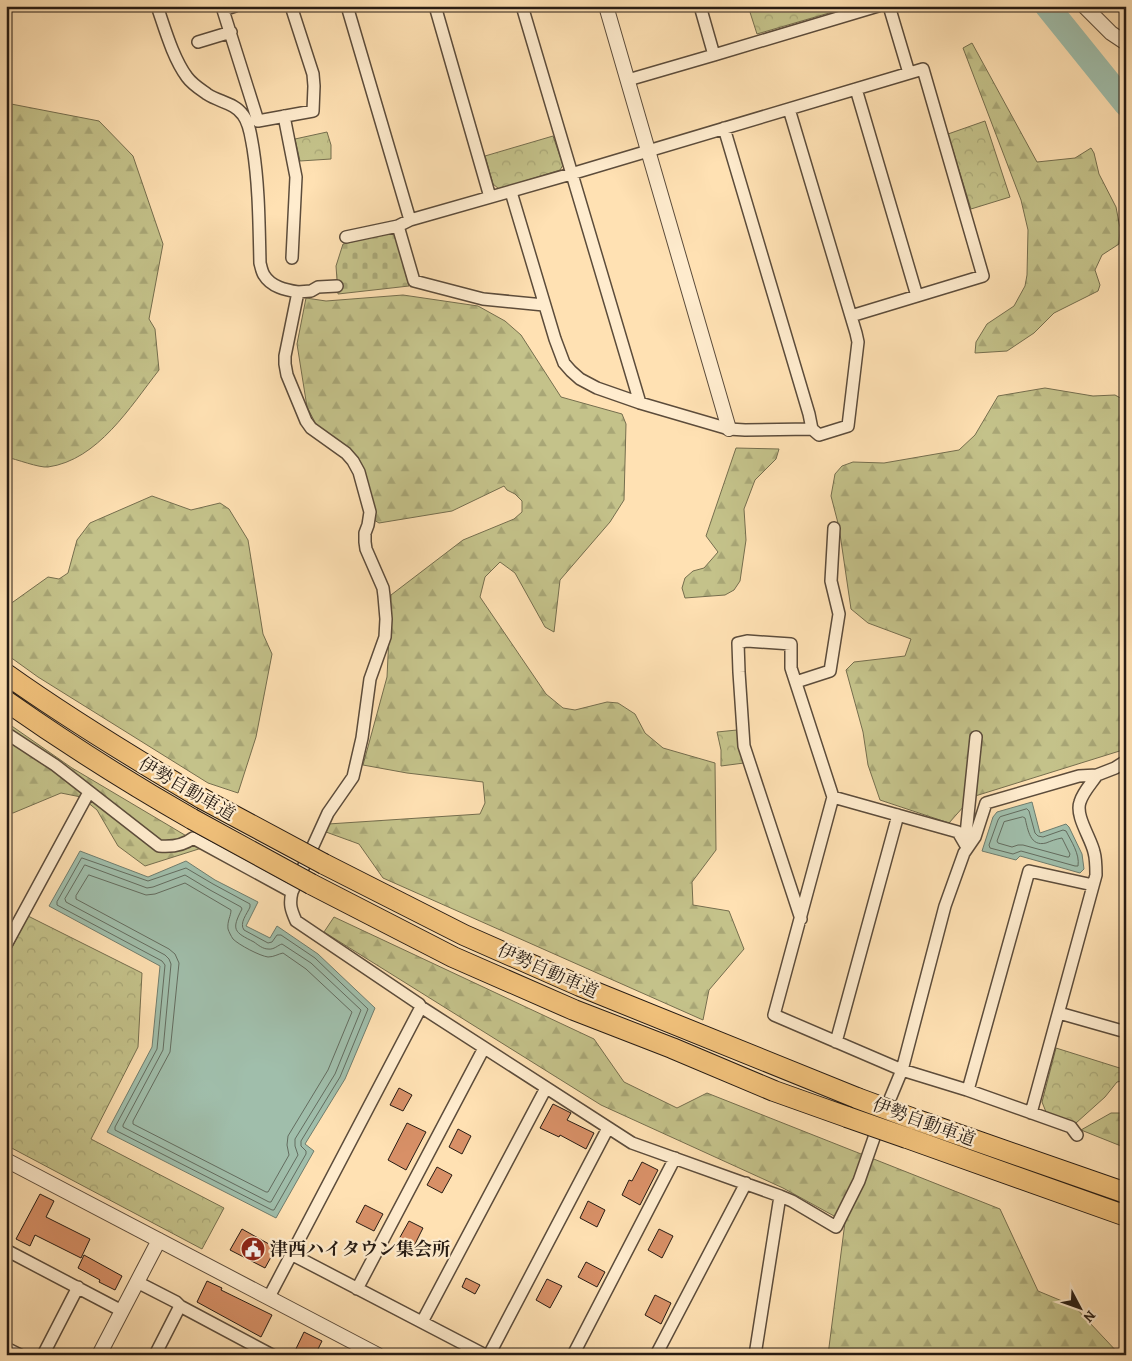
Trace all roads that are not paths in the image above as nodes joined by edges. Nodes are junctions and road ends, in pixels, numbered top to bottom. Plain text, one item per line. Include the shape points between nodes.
1 (157, 6) edge
2 (235, 6) edge
3 (291, 6) edge
4 (347, 6) edge
5 (435, 6) edge
6 (522, 6) edge
7 (606, 6) edge
8 (700, 6) edge
9 (878, 6) edge
10 (889, 6) edge
11 (1084, 6) edge
12 (231, 32) junction
13 (198, 42) dead end
14 (1126, 43) edge
15 (714, 55) junction
16 (909, 73) junction
17 (628, 80) junction
18 (856, 89) junction
19 (789, 109) junction
20 (284, 116) junction
21 (724, 128) junction
22 (648, 151) junction
23 (571, 174) junction
24 (511, 192) junction
25 (490, 197) junction
26 (410, 220) junction
27 (398, 226) junction
28 (346, 237) dead end
29 (292, 258) dead end
30 (338, 286) dead end
31 (298, 292) junction
32 (917, 296) junction
33 (544, 305) junction
34 (851, 316) junction
35 (640, 403) junction
36 (729, 429) junction
37 (812, 429) junction
38 (834, 528) dead end
39 (6, 674) edge
40 (796, 682) junction
41 (6, 701) edge
42 (6, 733) edge
43 (976, 737) dead end
44 (1126, 761) edge
45 (1097, 775) junction
46 (89, 792) junction
47 (833, 797) junction
48 (898, 815) junction
49 (965, 848) junction
50 (1094, 885) junction
51 (292, 892) junction
52 (801, 919) junction
53 (10, 928) edge
54 (6, 945) edge
55 (421, 1006) junction
56 (1059, 1013) junction
57 (1126, 1032) edge
58 (836, 1042) junction
59 (484, 1048) junction
60 (902, 1070) junction
61 (546, 1088) junction
62 (968, 1090) junction
63 (1031, 1113) junction
64 (608, 1128) junction
65 (1077, 1135) dead end
66 (675, 1158) junction
67 (6, 1160) edge
68 (746, 1183) junction
69 (1126, 1193) edge
70 (780, 1196) junction
71 (1126, 1216) edge
72 (159, 1240) junction
73 (6, 1250) edge
74 (291, 1254) junction
75 (137, 1282) junction
76 (78, 1287) junction
77 (358, 1289) junction
78 (269, 1298) junction
79 (180, 1306) junction
80 (122, 1311) junction
81 (422, 1322) junction
82 (6, 1348) edge
83 (20, 1355) edge
84 (43, 1355) edge
85 (99, 1355) edge
86 (155, 1355) edge
87 (272, 1355) edge
88 (378, 1355) edge
89 (485, 1355) edge
90 (489, 1355) edge
91 (573, 1355) edge
92 (656, 1355) edge
93 (755, 1355) edge

1 - 31 street via 170,44 187,77 218,101 232,105 244,115 257,172 260,263 270,282
2 - 12 street via 223,10
3 - 20 street via 313,74 313,110
4 - 26 street
5 - 25 street
6 - 23 street
7 - 17 street
8 - 15 street
9 - 15 street
10 - 16 street
11 - 14 street
12 - 13 street
12 - 20 street via 258,121
15 - 17 street
16 - 18 street
16 - 32 street via 923,69 983,276
17 - 22 street
18 - 19 street
18 - 32 street
19 - 21 street
19 - 34 street
20 - 29 street via 296,177
21 - 22 street
21 - 37 street
22 - 23 street
22 - 36 street
23 - 24 street
23 - 35 street
24 - 25 street
24 - 33 street
25 - 26 street
26 - 27 street
27 - 28 street
27 - 33 street via 414,281 482,300
30 - 31 street
31 - 51 street via 285,356 286,370 306,422 346,452 359,472 370,512 365,534 366,549 383,588 386,619 385,637 370,679 353,777 328,813
32 - 34 street
33 - 35 street via 564,363 571,371 596,388
34 - 37 street via 858,342 848,426 819,435
35 - 36 street
36 - 37 street
38 - 40 street via 831,581 839,614 830,671
39 - 69 highway, 伊勢自動車道, bridge via 123,752 201,798 464,935 857,1098
40 - 47 street
40 - 52 street via 791,668 791,644 738,643 744,746
41 - 71 highway, 伊勢自動車道, bridge via 192,818 311,884 453,956 574,1010 774,1091
42 - 46 street
43 - 49 street
44 - 45 street
45 - 49 street via 1079,776 986,803 975,837
45 - 50 street via 1079,804 1079,813 1094,850
46 - 51 street via 159,846 175,846 193,838
46 - 53 street via 27,909
47 - 48 street
47 - 52 street
48 - 49 street via 958,832
48 - 58 street
49 - 60 street via 945,906
50 - 56 street
50 - 62 street via 1029,871
51 - 55 street via 290,901 296,922
52 - 58 street via 774,1015
53 - 54 street
55 - 59 street
55 - 74 street
56 - 57 street
56 - 63 street
58 - 60 street
59 - 61 street
59 - 77 street
60 - 62 street
60 - 70 street via 859,1181 836,1227
61 - 64 street
61 - 81 street
62 - 63 street
63 - 65 street via 1071,1127
64 - 66 street via 632,1143
64 - 90 street
66 - 68 street
66 - 91 street
67 - 72 street
68 - 70 street
68 - 92 street
70 - 93 street
72 - 75 street
72 - 78 street
73 - 76 street
74 - 77 street
74 - 78 street
75 - 79 street
75 - 80 street
76 - 80 street
76 - 84 street
77 - 81 street
78 - 88 street
79 - 86 street
79 - 87 street
80 - 85 street
81 - 89 street
82 - 83 street

